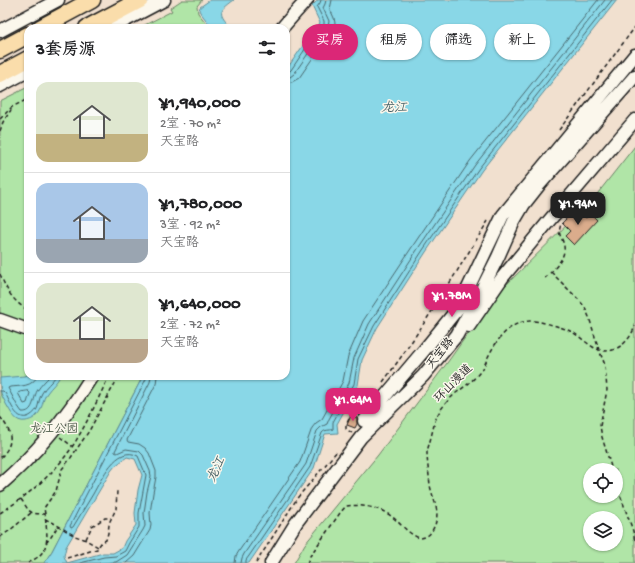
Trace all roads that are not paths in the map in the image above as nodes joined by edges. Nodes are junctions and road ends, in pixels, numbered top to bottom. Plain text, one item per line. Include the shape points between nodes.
1 (58, 0) edge
2 (92, 0) edge
3 (140, 0) edge
4 (164, 0) edge
5 (307, 0) edge
6 (47, 24) edge
7 (95, 24) edge
8 (119, 24) edge
9 (285, 24) edge
10 (0, 31) edge
11 (24, 37) edge
12 (0, 50) edge
13 (635, 55) edge
14 (24, 61) edge
15 (24, 73) edge
16 (0, 74) edge
17 (635, 76) edge
18 (0, 86) edge
19 (635, 120) edge
20 (0, 320) edge
21 (24, 329) edge
22 (89, 380) edge
23 (360, 419) road end
24 (0, 485) edge
25 (271, 563) edge
26 (279, 563) edge

1 - 10 street
2 - 6 main road
3 - 7 main road
4 - 8 street
5 - 9 street
11 - 12 main road
13 - 23 street via 503,215 459,307 425,349
14 - 16 main road
15 - 18 street
17 - 25 street, 天宝路 via 524,204 457,335 423,376 361,437 296,523
19 - 26 street, 天宝路 via 502,278 465,332 426,380 364,441 300,526
20 - 21 street
22 - 24 street via 43,443

